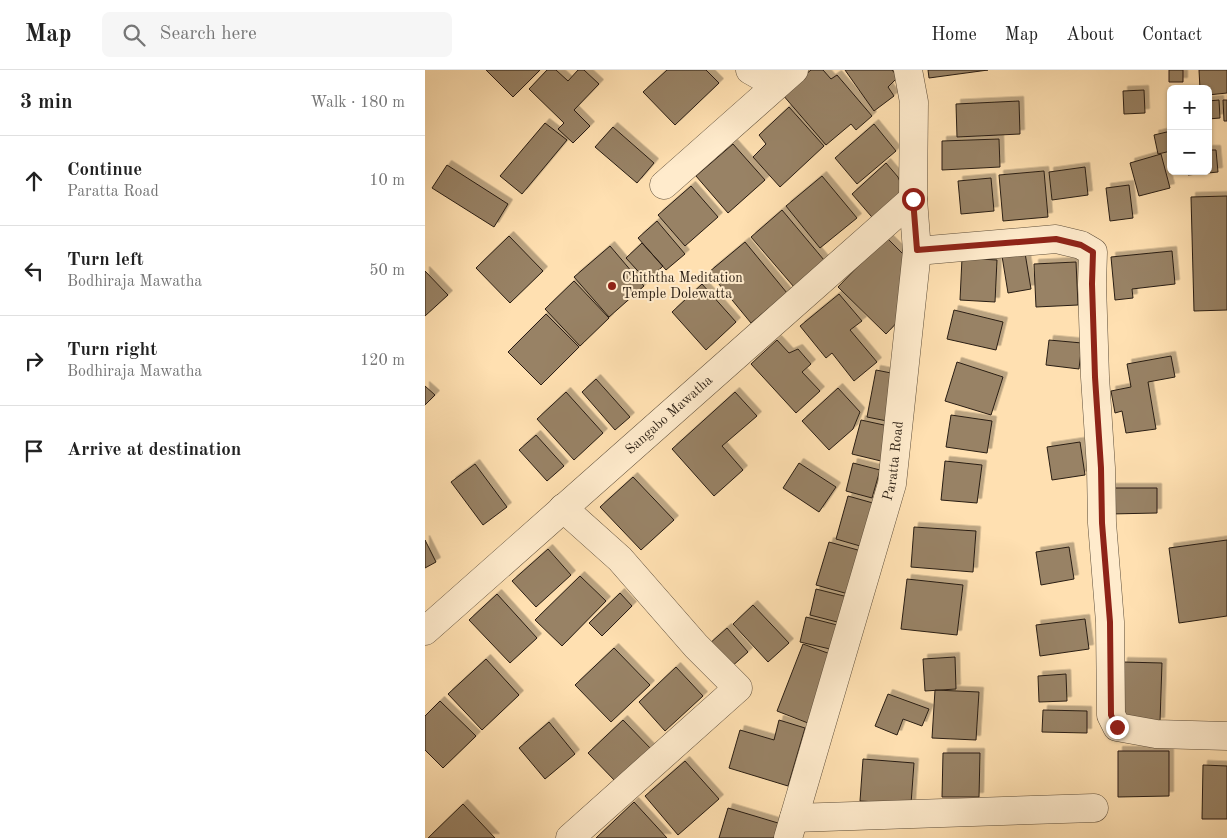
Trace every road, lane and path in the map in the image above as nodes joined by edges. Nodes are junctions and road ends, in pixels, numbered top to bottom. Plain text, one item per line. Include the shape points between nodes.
1 (750, 70) edge
2 (773, 70) edge
3 (794, 70) edge
4 (908, 70) edge
5 (664, 185) dead end
6 (913, 199) junction
7 (917, 250) junction
8 (563, 508) junction
9 (425, 631) edge
10 (1227, 736) edge
11 (1094, 808) dead end
12 (791, 828) edge
13 (570, 838) edge

1 - 2 street via 765,78
3 - 5 street
4 - 6 street, Paratta Road via 914,102
6 - 7 street, Paratta Road
6 - 8 street, Sangabo Mawatha
7 - 10 street via 1056,239 1081,245 1093,252 1095,377 1110,622 1111,715 1117,727 1156,734
7 - 12 street, Paratta Road via 892,484
8 - 9 street, Sangabo Mawatha
8 - 13 street via 620,559 696,646 738,688
11 - 12 street

